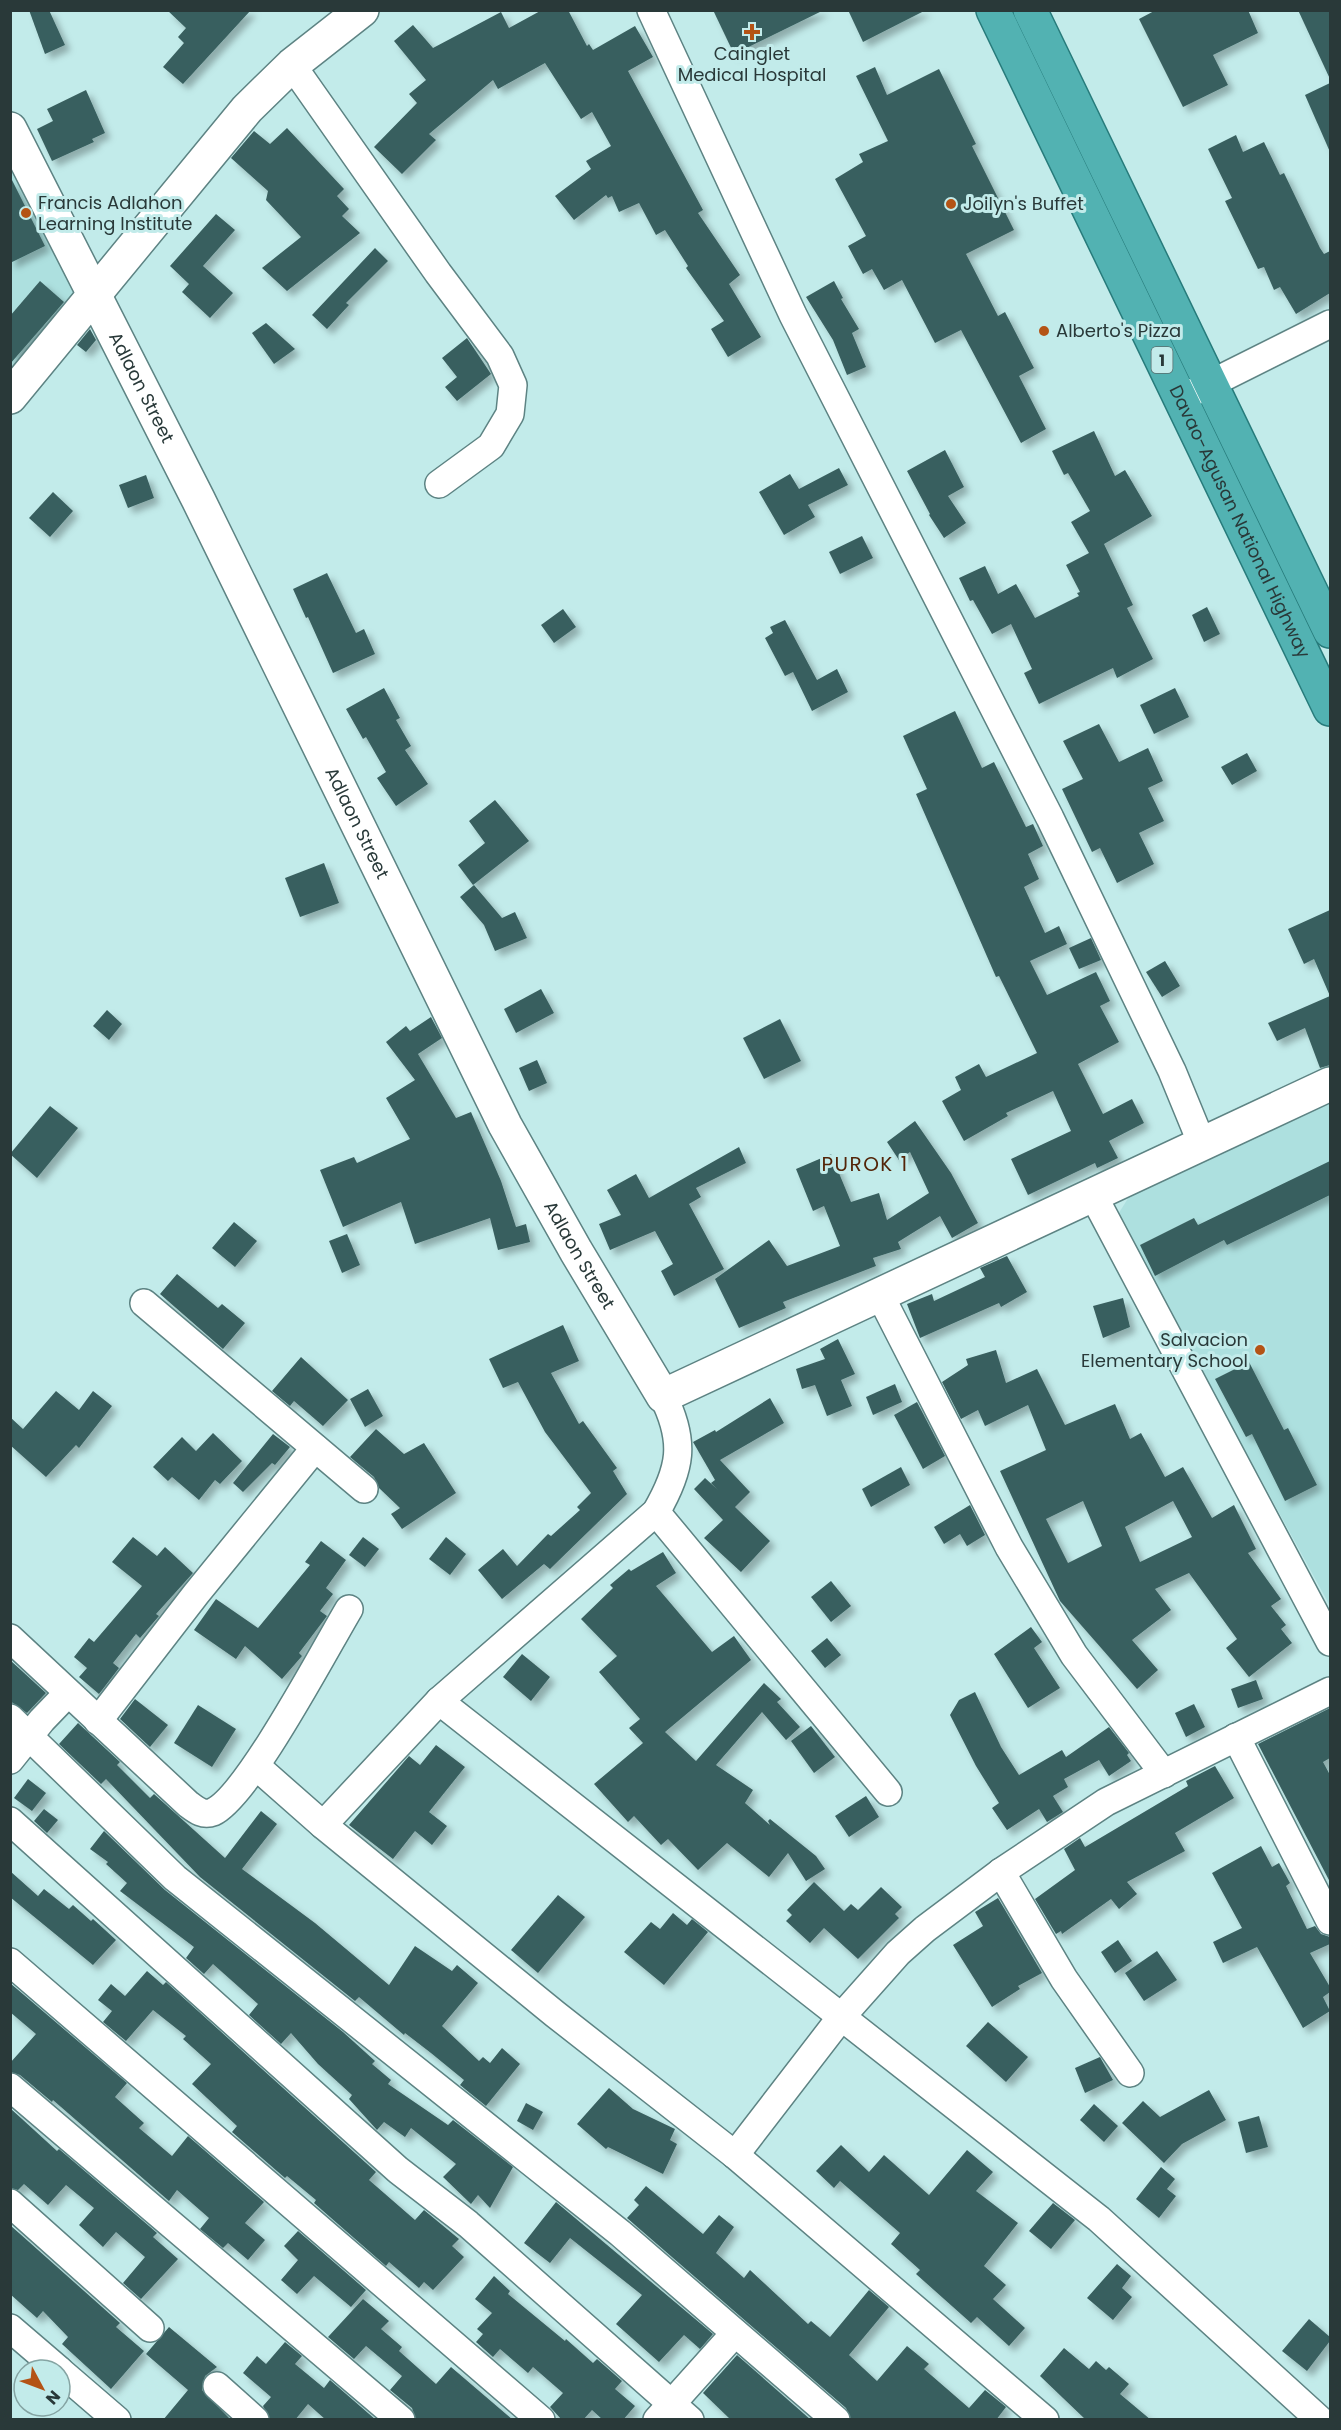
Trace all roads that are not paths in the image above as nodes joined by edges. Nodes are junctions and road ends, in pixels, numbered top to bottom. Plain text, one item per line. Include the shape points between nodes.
1 (362, 10) edge
2 (651, 10) edge
3 (1033, 15) edge
4 (999, 23) edge
5 (292, 64) junction
6 (10, 129) edge
7 (93, 294) junction
8 (1330, 324) edge
9 (1211, 384) junction
10 (10, 397) edge
11 (1181, 399) junction
12 (439, 484) dead end
13 (1330, 631) edge
14 (1330, 709) edge
15 (1330, 1084) edge
16 (1202, 1144) junction
17 (1093, 1195) junction
18 (880, 1295) junction
19 (144, 1303) dead end
20 (663, 1396) junction
21 (315, 1448) junction
22 (364, 1489) dead end
23 (656, 1512) junction
24 (349, 1609) dead end
25 (10, 1638) edge
26 (1330, 1642) edge
27 (1330, 1691) edge
28 (68, 1693) junction
29 (439, 1701) junction
30 (98, 1721) junction
31 (20, 1727) edge
32 (1236, 1737) junction
33 (10, 1760) edge
34 (256, 1766) junction
35 (1164, 1774) junction
36 (888, 1792) dead end
37 (10, 1821) edge
38 (323, 1825) junction
39 (1001, 1872) junction
40 (1330, 1921) edge
41 (10, 1962) edge
42 (842, 2016) junction
43 (1130, 2073) dead end
44 (10, 2087) edge
45 (735, 2155) junction
46 (10, 2203) edge
47 (10, 2328) edge
48 (150, 2328) dead end
49 (735, 2333) junction
50 (46, 2358) edge
51 (72, 2381) edge
52 (217, 2386) dead end
53 (672, 2414) edge
54 (117, 2420) edge
55 (255, 2420) edge
56 (401, 2420) edge
57 (541, 2420) edge
58 (836, 2420) edge
59 (1045, 2420) edge
60 (1320, 2420) edge

1 - 5 street
2 - 16 street via 793,315 1050,818 1172,1071
3 - 4 highway
3 - 9 highway, Davao-Agusan National Highway / 1
4 - 11 highway, Davao-Agusan National Highway / 1
5 - 7 street via 247,109
5 - 12 street via 500,356 513,385 510,414 491,446
6 - 7 street, Adlaon Street
7 - 10 street
7 - 20 street, Adlaon Street via 198,499 505,1125
8 - 9 street
9 - 11 street
9 - 13 highway, Davao-Agusan National Highway / 1
11 - 14 highway, Davao-Agusan National Highway / 1
15 - 16 street
16 - 17 street
17 - 18 street
17 - 26 street
18 - 20 street
18 - 35 street via 1021,1566 1074,1655
19 - 21 street
20 - 23 street, Adlaon Street via 674,1417 678,1465 672,1485
21 - 22 street
21 - 30 street
23 - 29 street, Adlaon Street
23 - 36 street
24 - 34 street
25 - 28 street
27 - 32 street
28 - 30 street
28 - 31 street
29 - 38 street, Adlaon Street
29 - 42 street
30 - 34 street via 201,1813 222,1805
31 - 33 street
31 - 49 street via 175,1878 620,2233
32 - 35 street
32 - 40 street
34 - 38 street
35 - 39 street via 1106,1802
37 - 53 street via 398,2170 468,2224
38 - 45 street
39 - 42 street via 898,1953
39 - 43 street via 1064,1979
41 - 57 street
42 - 45 street
42 - 60 street via 1099,2219
44 - 56 street
45 - 59 street
46 - 48 street
47 - 50 street
49 - 53 street
49 - 58 street
51 - 54 street
52 - 55 street

